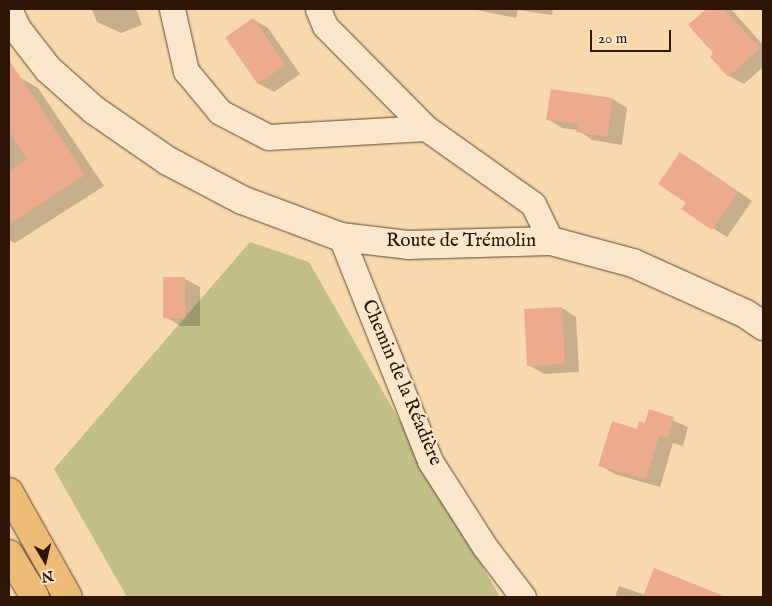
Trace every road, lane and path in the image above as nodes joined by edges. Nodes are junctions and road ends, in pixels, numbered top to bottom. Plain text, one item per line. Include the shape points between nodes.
1 (172, 9) edge
2 (318, 9) edge
3 (9, 12) edge
4 (426, 128) junction
5 (341, 237) junction
6 (551, 242) junction
7 (763, 326) edge
8 (9, 492) edge
9 (9, 554) edge
10 (35, 597) edge
11 (68, 597) edge
12 (523, 597) edge

1 - 4 street via 186,71 220,112 268,137
2 - 4 street via 325,26
3 - 5 street, Route de Trémolin via 17,29 48,69 94,110 151,150 242,200
4 - 6 street via 533,204
5 - 6 street, Route de Trémolin via 408,245
5 - 12 street, Chemin de la Réadière via 430,461 485,547
6 - 7 street, Route de Trémolin via 633,263 746,314
8 - 11 highway
9 - 10 highway

